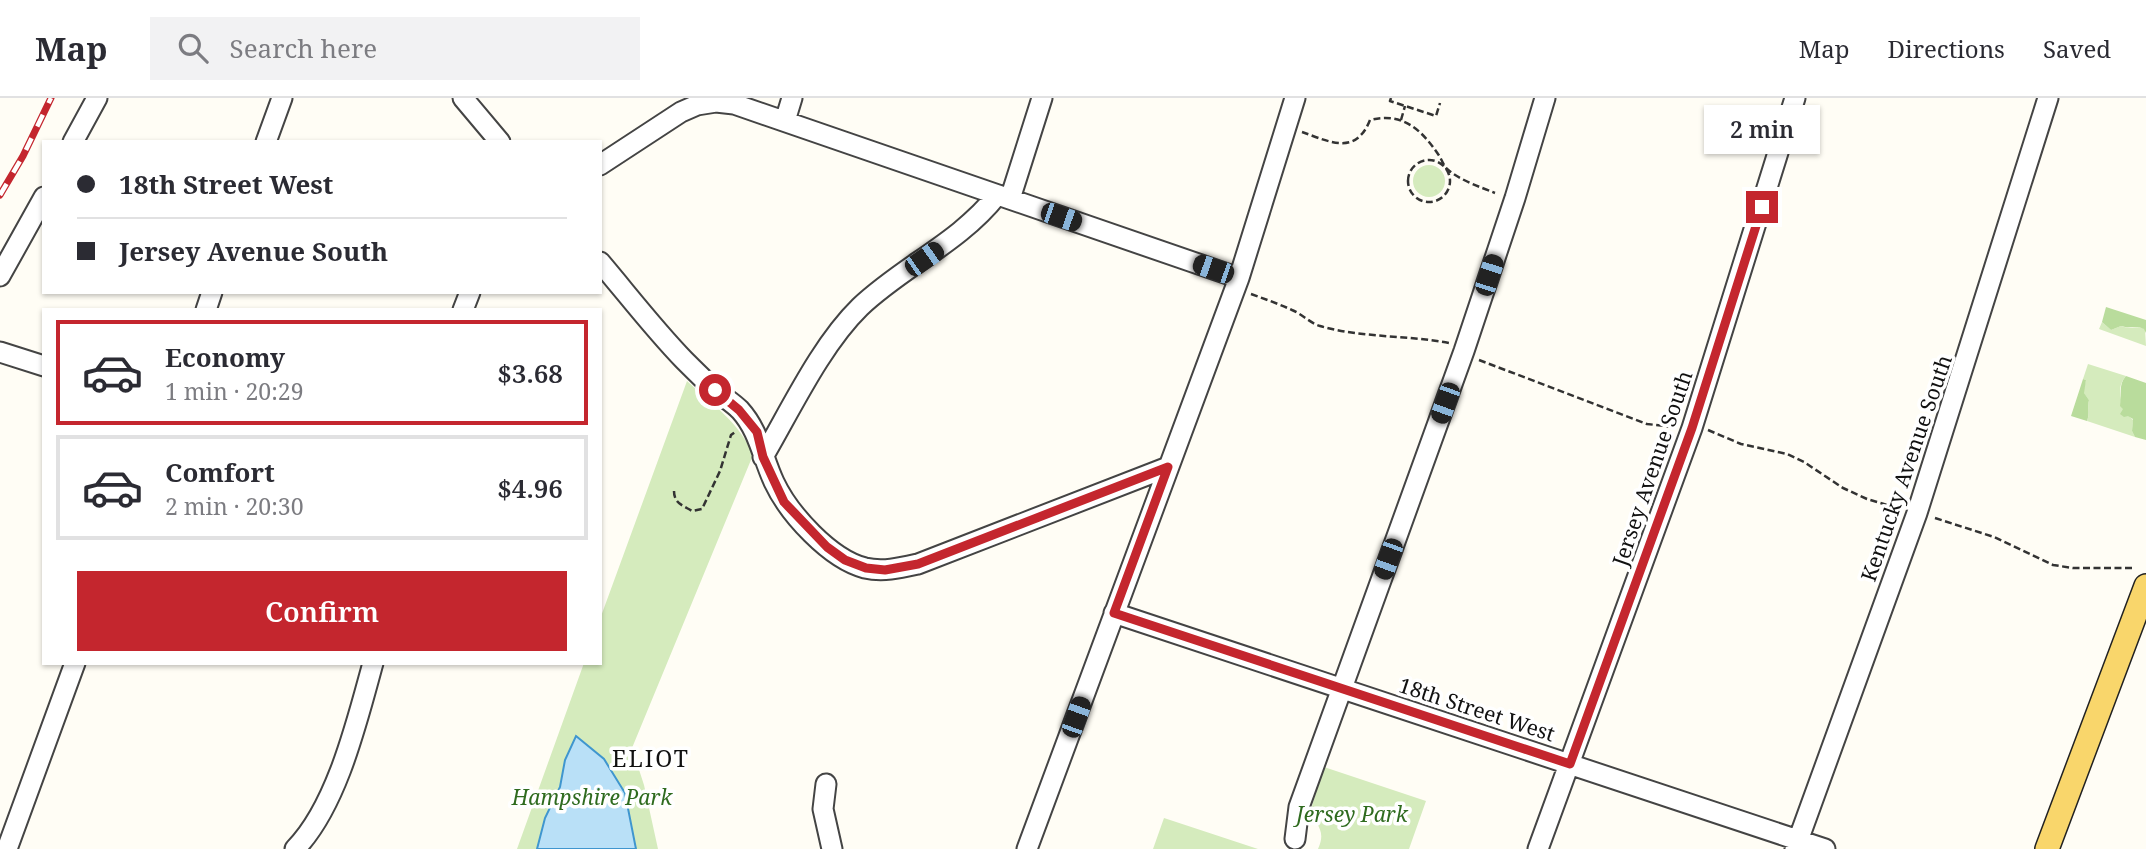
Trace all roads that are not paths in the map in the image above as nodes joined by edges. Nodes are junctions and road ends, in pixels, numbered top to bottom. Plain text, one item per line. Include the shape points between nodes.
1 (97, 98) edge
2 (282, 98) edge
3 (463, 98) edge
4 (792, 98) edge
5 (1042, 98) edge
6 (1295, 98) edge
7 (1545, 98) edge
8 (1795, 98) edge
9 (2048, 98) edge
10 (785, 121) junction
11 (74, 140) edge
12 (267, 140) edge
13 (498, 140) edge
14 (602, 164) edge
15 (1004, 197) junction
16 (42, 201) edge
17 (602, 264) edge
18 (0, 276) edge
19 (1239, 278) junction
20 (0, 352) edge
21 (42, 365) edge
22 (763, 457) junction
23 (1168, 467) junction
24 (2143, 583) edge
25 (1114, 613) junction
26 (74, 665) edge
27 (372, 665) edge
28 (1341, 689) junction
29 (1570, 764) junction
30 (826, 785) dead end
31 (1295, 839) dead end
32 (1796, 844) edge
33 (7, 849) edge
34 (295, 849) edge
35 (832, 849) edge
36 (1027, 849) edge
37 (1538, 849) edge
38 (1825, 849) edge
39 (2047, 849) edge

1 - 11 street
2 - 12 street
3 - 13 street
4 - 10 street
5 - 15 street
6 - 19 street
7 - 28 street via 1464,351
8 - 29 street, Jersey Avenue South via 1692,428
9 - 32 street, Kentucky Avenue South via 1917,513
10 - 14 street via 734,104 697,105
10 - 15 street
15 - 19 street
15 - 22 street via 881,289 841,327
16 - 18 street
17 - 22 street via 684,361 739,410 757,432
19 - 23 street
20 - 21 street
22 - 23 street via 784,502 827,547 845,560 885,570 918,564
23 - 25 street
24 - 39 main road
25 - 28 street, 18th Street West
25 - 36 street
26 - 33 street
27 - 34 street via 337,779 323,811
28 - 29 street, 18th Street West
28 - 31 street via 1299,807
29 - 32 street, 18th Street West
29 - 37 street, Jersey Avenue South
30 - 35 street via 822,809
32 - 38 street, 18th Street West

